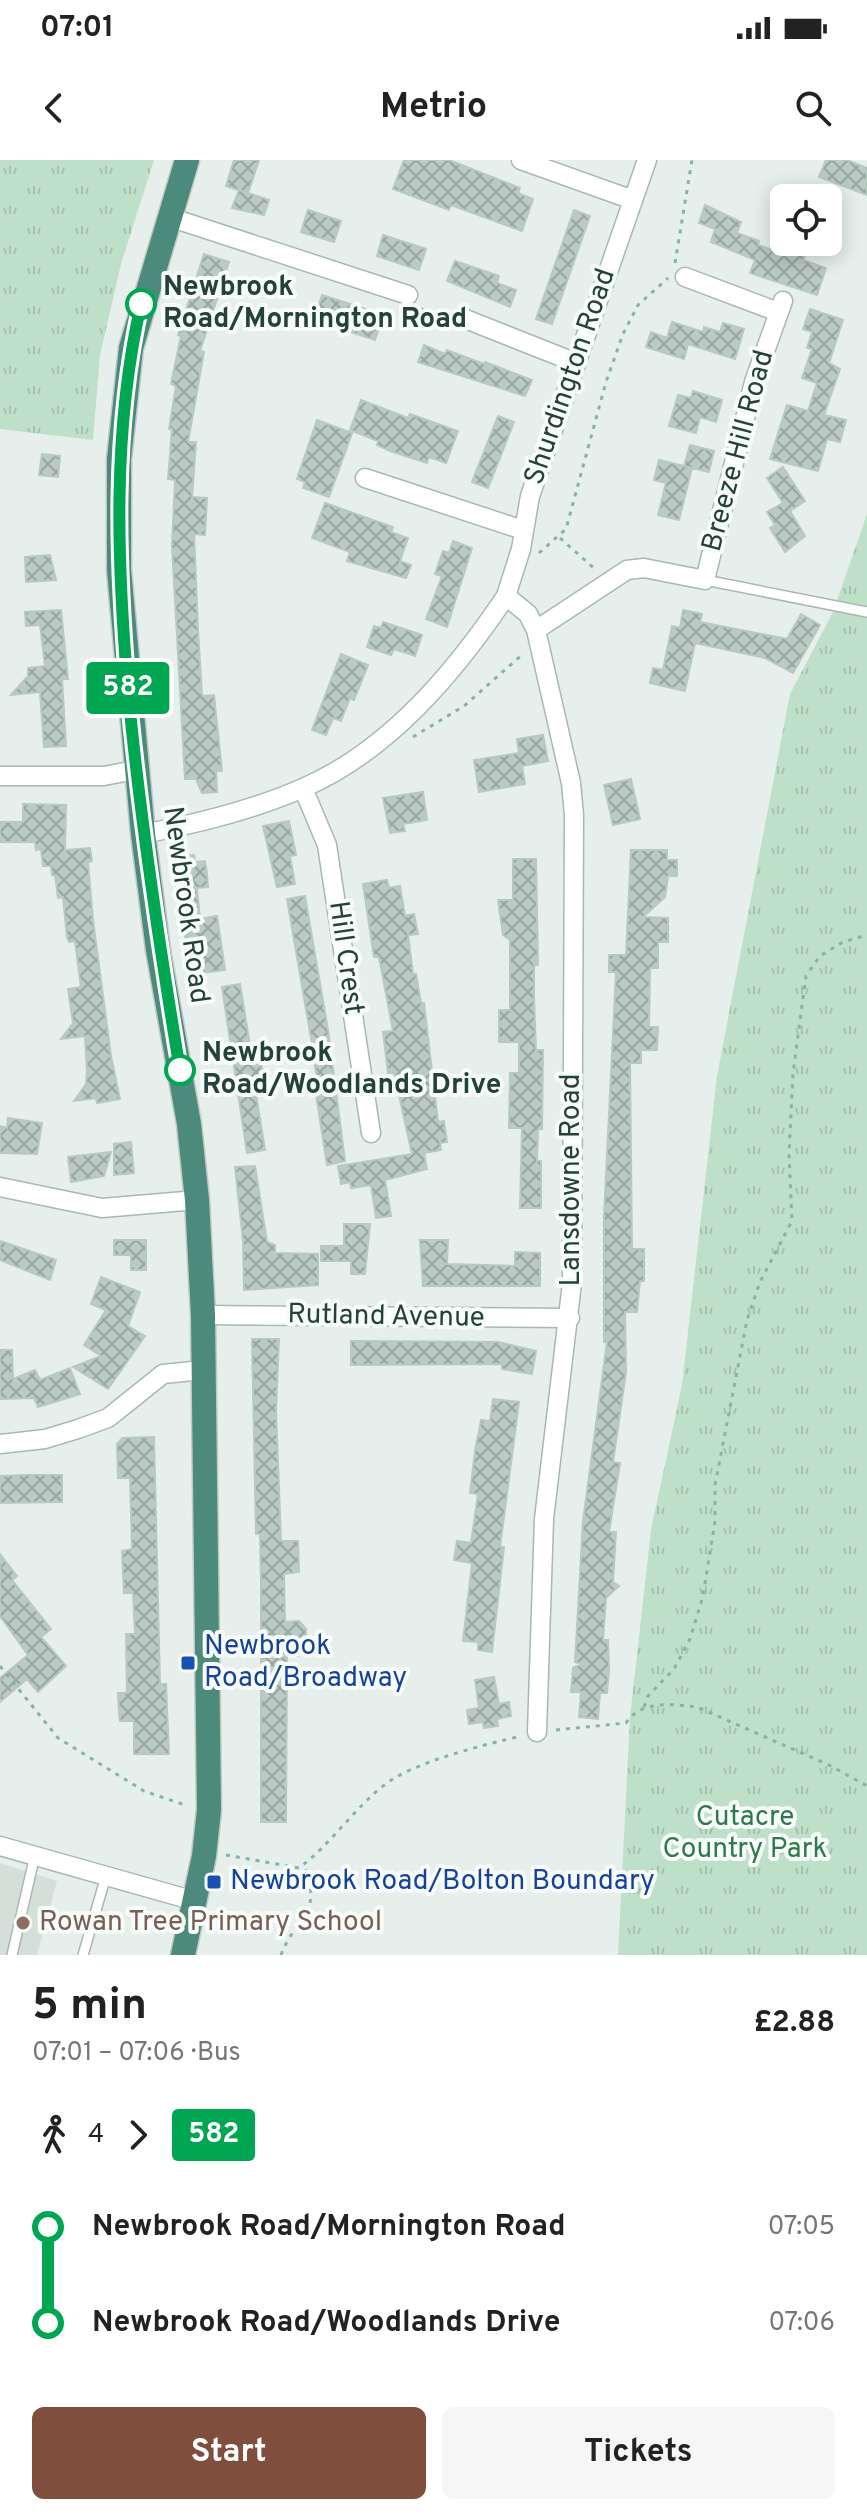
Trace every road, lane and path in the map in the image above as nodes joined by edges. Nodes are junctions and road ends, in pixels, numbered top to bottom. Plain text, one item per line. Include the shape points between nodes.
1 (187, 160) edge
2 (521, 160) edge
3 (647, 160) edge
4 (692, 160) edge
5 (633, 200) junction
6 (169, 217) junction
7 (703, 263) dead end
8 (408, 295) joint
9 (463, 318) joint
10 (574, 362) junction
11 (365, 478) dead end
12 (523, 530) junction
13 (560, 538) junction
14 (516, 570) junction
15 (705, 580) junction
16 (609, 582) junction
17 (506, 596) junction
18 (867, 612) edge
19 (537, 634) junction
20 (411, 738) dead end
21 (135, 770) junction
22 (0, 776) edge
23 (303, 788) junction
24 (143, 834) junction
25 (867, 935) edge
26 (371, 1133) dead end
27 (0, 1187) edge
28 (197, 1200) junction
29 (203, 1315) junction
30 (570, 1318) junction
31 (203, 1370) junction
32 (0, 1444) edge
33 (0, 1666) edge
34 (644, 1707) junction
35 (537, 1732) junction
36 (867, 1786) edge
37 (209, 1810) junction
38 (0, 1846) edge
39 (205, 1850) junction
40 (35, 1855) junction
41 (304, 1865) junction
42 (106, 1876) junction
43 (195, 1901) junction
44 (12, 1955) edge
45 (83, 1955) edge
46 (183, 1955) edge
47 (281, 1955) edge

1 - 6 highway, Newbrook Road
2 - 5 street
3 - 5 street, Shurdington Road
4 - 13 path via 674,273 653,288 623,334
5 - 10 street, Shurdington Road
6 - 8 street
6 - 21 highway, Newbrook Road via 131,348 119,459 119,570
7 - 15 street, Breeze Hill Road via 690,280 781,307 754,382
8 - 9 path via 414,306 452,320
9 - 10 street
10 - 12 street, Shurdington Road
11 - 12 street
12 - 14 street, Shurdington Road
13 - 14 path
13 - 16 path
14 - 17 street, Shurdington Road
15 - 16 street, Breeze Hill Road via 644,568 627,570
15 - 18 lane
16 - 19 street, Breeze Hill Road
17 - 19 street via 528,614
17 - 23 street via 454,667 388,734
19 - 20 path via 489,687
19 - 30 street, Lansdowne Road via 574,815
21 - 22 street via 104,776
21 - 24 highway, Newbrook Road
23 - 24 street
23 - 26 street, Hill Crest via 327,845
24 - 28 highway, Newbrook Road
25 - 34 path via 820,956 806,976 793,1073 792,1221 747,1320 715,1485 703,1596 690,1639
27 - 28 street via 102,1208
28 - 29 highway, Newbrook Road
29 - 30 street, Rutland Avenue
29 - 31 highway, Newbrook Road
30 - 35 street, Lansdowne Road via 544,1519
31 - 32 street via 163,1374 108,1418 78,1429
31 - 37 highway, Newbrook Road
33 - 37 path via 58,1738 144,1791
34 - 35 path via 626,1723
34 - 36 path via 697,1707
35 - 41 path via 460,1751 385,1784
37 - 39 highway, Newbrook Road
38 - 40 street
39 - 41 path
39 - 43 highway, Newbrook Road
40 - 42 street
40 - 44 lane
41 - 47 path via 313,1891 308,1910
42 - 43 street
42 - 45 lane
43 - 46 highway, Newbrook Road

